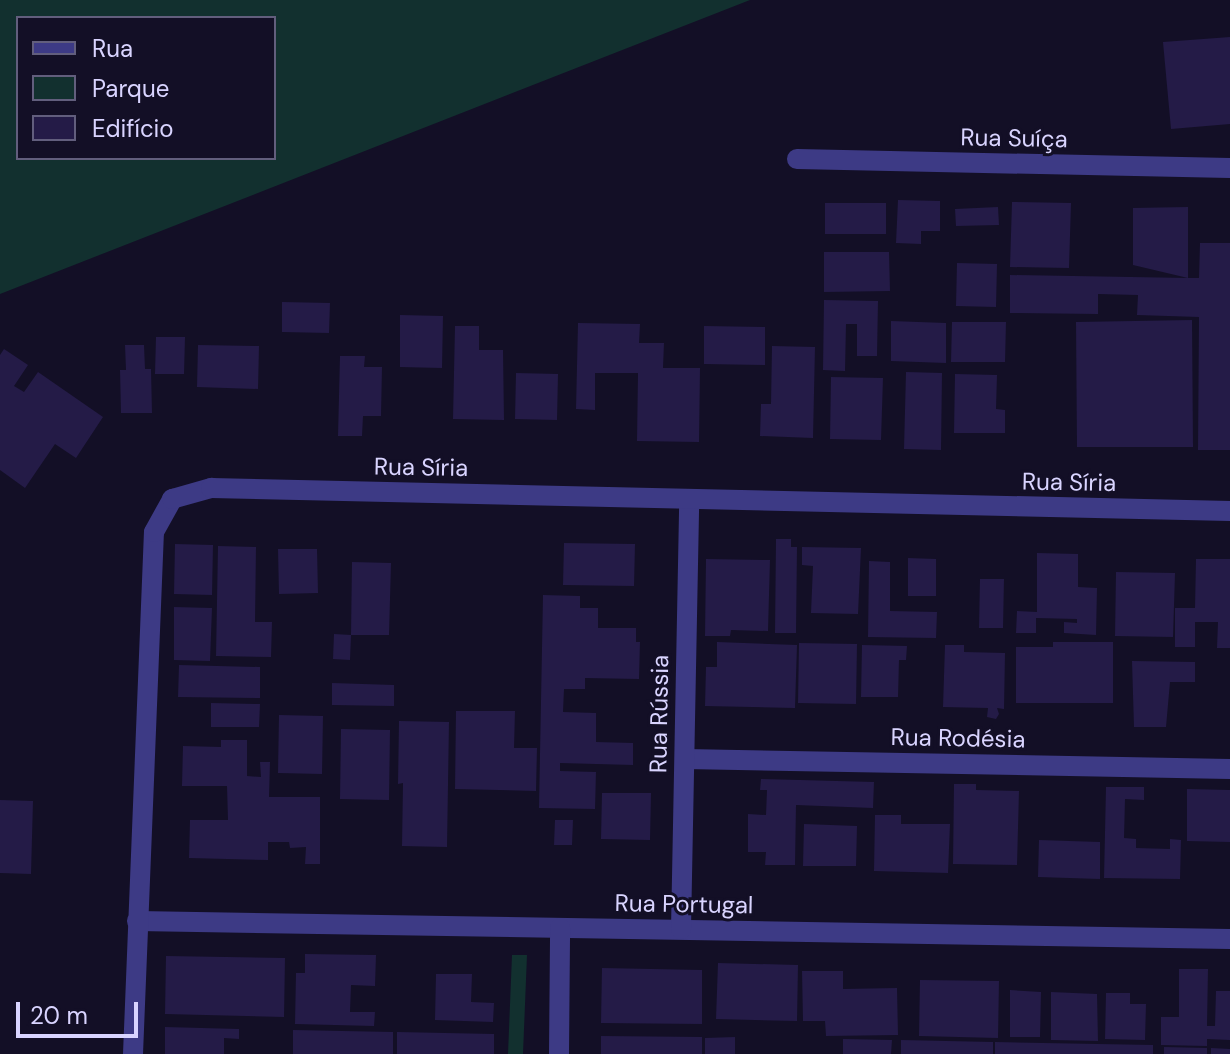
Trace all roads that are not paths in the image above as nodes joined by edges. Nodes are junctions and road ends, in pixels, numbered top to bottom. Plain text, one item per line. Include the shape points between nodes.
1 (797, 159) dead end
2 (1230, 168) edge
3 (689, 500) junction
4 (1230, 511) edge
5 (685, 759) junction
6 (1230, 769) edge
7 (137, 921) junction
8 (560, 928) junction
9 (681, 929) junction
10 (1230, 939) edge
11 (133, 1054) edge
12 (559, 1054) edge

1 - 2 street, Rua Suíça
3 - 4 street, Rua Síria
3 - 5 street, Rua Rússia
3 - 7 street, Rua Síria via 211,488 172,499 154,532
5 - 6 street, Rua Rodésia
5 - 9 street, Rua Rússia
7 - 8 street, Rua Portugal
7 - 11 street, Rua Síria
8 - 9 street, Rua Portugal
8 - 12 street
9 - 10 street, Rua Portugal

